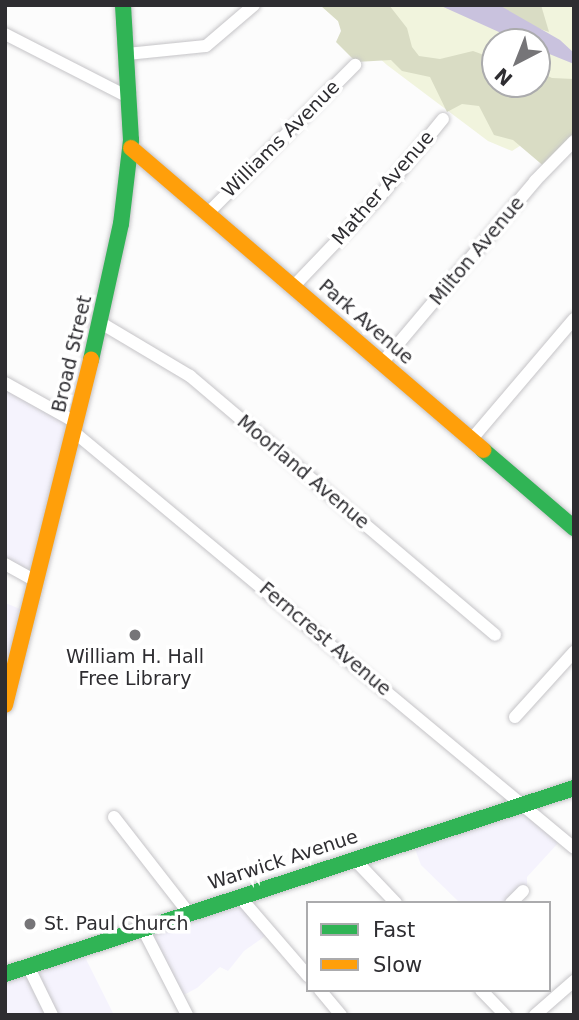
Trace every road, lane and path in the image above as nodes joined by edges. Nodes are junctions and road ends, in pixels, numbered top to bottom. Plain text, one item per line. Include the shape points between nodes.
1 (123, 5) edge
2 (254, 5) edge
3 (5, 34) edge
4 (127, 54) junction
5 (355, 65) dead end
6 (130, 98) junction
7 (443, 119) dead end
8 (574, 141) edge
9 (131, 148) junction
10 (208, 214) junction
11 (293, 286) junction
12 (574, 319) edge
13 (101, 323) junction
14 (382, 363) junction
15 (5, 383) edge
16 (76, 428) junction
17 (471, 440) junction
18 (574, 528) edge
19 (5, 564) edge
20 (37, 581) junction
21 (495, 635) dead end
22 (574, 652) edge
23 (5, 705) edge
24 (516, 717) dead end
25 (574, 788) edge
26 (523, 804) junction
27 (114, 817) dead end
28 (574, 848) edge
29 (354, 859) junction
30 (523, 891) dead end
31 (239, 896) junction
32 (394, 901) edge
33 (513, 901) edge
34 (188, 912) junction
35 (143, 929) junction
36 (28, 966) junction
37 (5, 974) edge
38 (306, 974) edge
39 (574, 981) edge
40 (322, 992) edge
41 (483, 992) edge
42 (51, 1015) edge
43 (187, 1015) edge
44 (341, 1015) edge
45 (505, 1015) edge
46 (535, 1015) edge

1 - 4 main road, Broad Street
2 - 4 street via 206,46
3 - 6 street
4 - 6 main road, Broad Street
5 - 10 street, Williams Avenue
6 - 9 main road, Broad Street
7 - 11 street, Mather Avenue via 381,195
8 - 14 street, Milton Avenue
9 - 10 main road, Park Avenue
9 - 13 main road, Broad Street
10 - 11 main road, Park Avenue
11 - 14 main road, Park Avenue
12 - 17 street
13 - 16 main road, Broad Street
13 - 21 street, Moorland Avenue via 190,376
14 - 17 main road, Park Avenue
15 - 16 street, Ferncrest Avenue
16 - 20 main road, Broad Street
16 - 26 street, Ferncrest Avenue
17 - 18 main road, Park Avenue
19 - 20 street
20 - 23 main road, Broad Street
22 - 24 street
25 - 26 main road, Warwick Avenue
26 - 28 street, Ferncrest Avenue
26 - 29 main road, Warwick Avenue
27 - 34 street
29 - 31 main road, Warwick Avenue
29 - 32 street
30 - 33 street
31 - 34 main road, Warwick Avenue
31 - 38 street
34 - 35 main road, Warwick Avenue
35 - 36 main road, Warwick Avenue
35 - 43 street
36 - 37 main road, Warwick Avenue
36 - 42 street
39 - 46 street
40 - 44 street
41 - 45 street

